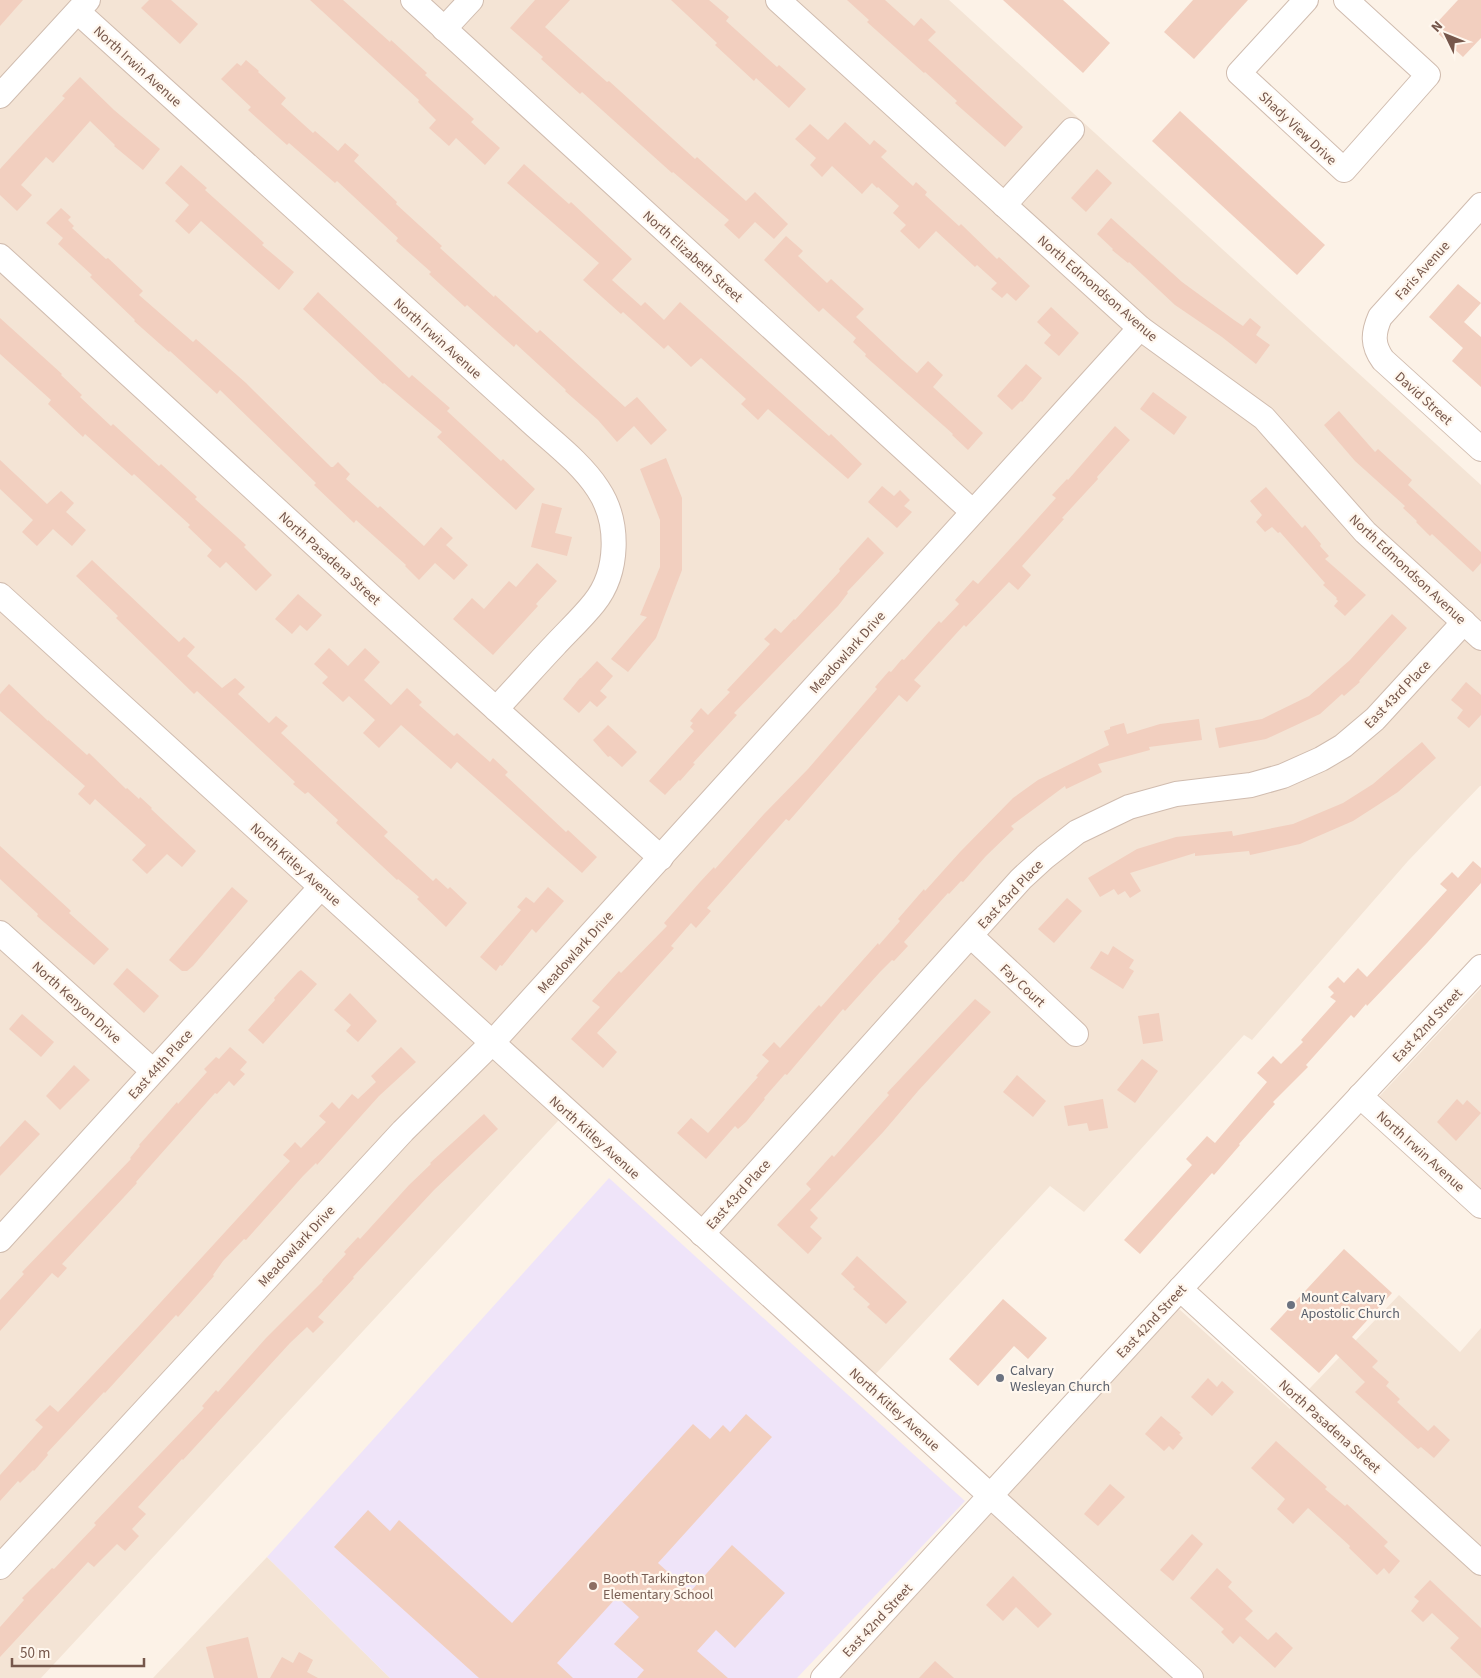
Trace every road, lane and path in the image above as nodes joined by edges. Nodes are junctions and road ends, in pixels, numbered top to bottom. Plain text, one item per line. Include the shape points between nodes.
1 (412, 0) edge
2 (471, 0) edge
3 (778, 0) edge
4 (1306, 0) edge
5 (1346, 0) edge
6 (83, 6) edge
7 (444, 29) junction
8 (0, 96) edge
9 (1072, 130) dead end
10 (1004, 205) junction
11 (1481, 205) edge
12 (0, 256) edge
13 (1140, 328) junction
14 (1374, 341) joint
15 (1481, 450) edge
16 (973, 512) junction
17 (0, 596) edge
18 (1472, 630) edge
19 (496, 709) junction
20 (660, 858) junction
21 (321, 887) junction
22 (0, 933) edge
23 (971, 936) junction
24 (1481, 967) edge
25 (1076, 1034) dead end
26 (492, 1043) junction
27 (154, 1071) junction
28 (1360, 1096) junction
29 (1481, 1206) edge
30 (702, 1234) junction
31 (0, 1240) edge
32 (1180, 1289) junction
33 (991, 1496) junction
34 (1481, 1563) edge
35 (0, 1567) edge
36 (823, 1678) edge
37 (1191, 1678) edge

1 - 7 street, North Elizabeth Street
2 - 7 street
3 - 10 street, North Edmondson Avenue
4 - 5 street, Shady View Drive via 1239,73 1344,170 1428,75
6 - 8 street
6 - 19 street, North Irwin Avenue via 584,471 599,491 612,523 614,540 611,568 606,580 594,603
7 - 16 street, North Elizabeth Street
9 - 10 street
10 - 13 street, North Edmondson Avenue
11 - 14 street, Faris Avenue via 1380,317
12 - 19 street, North Pasadena Street
13 - 16 street, Meadowlark Drive
13 - 18 street, North Edmondson Avenue via 1264,418 1365,532
14 - 15 street, David Street via 1386,364
16 - 20 street, Meadowlark Drive
17 - 21 street, North Kitley Avenue
18 - 23 street, East 43rd Place via 1375,720 1343,746 1314,762 1251,785 1176,794 1136,804 1077,832 1021,880
19 - 20 street, North Pasadena Street
20 - 26 street, Meadowlark Drive
21 - 26 street, North Kitley Avenue
21 - 27 street, East 44th Place
22 - 27 street, North Kenyon Drive
23 - 25 street, Fay Court
23 - 30 street, East 43rd Place
24 - 28 street, East 42nd Street
26 - 30 street, North Kitley Avenue
26 - 35 street, Meadowlark Drive via 403,1131
27 - 31 street, East 44th Place
28 - 29 street, North Irwin Avenue
28 - 32 street, East 42nd Street
30 - 33 street, North Kitley Avenue
32 - 33 street, East 42nd Street
32 - 34 street, North Pasadena Street
33 - 36 street, East 42nd Street
33 - 37 street, North Kitley Avenue

